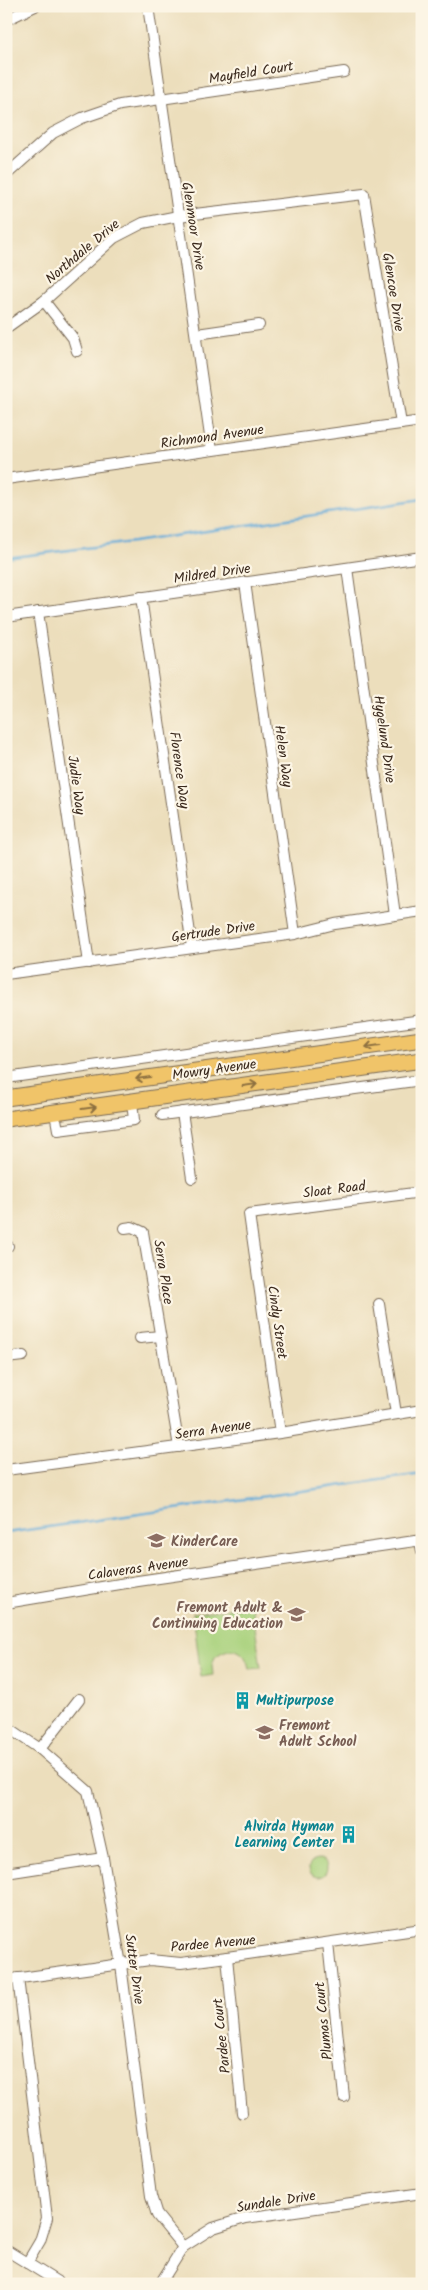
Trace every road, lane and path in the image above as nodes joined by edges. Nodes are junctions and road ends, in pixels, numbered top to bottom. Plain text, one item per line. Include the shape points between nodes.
1 (35, 6) edge
2 (148, 6) edge
3 (6, 20) edge
4 (344, 72) dead end
5 (162, 99) junction
6 (6, 175) edge
7 (364, 194) joint
8 (178, 216) junction
9 (44, 301) junction
10 (260, 325) dead end
11 (6, 328) edge
12 (197, 334) junction
13 (77, 351) dead end
14 (422, 421) edge
15 (401, 424) junction
16 (212, 450) junction
17 (6, 479) edge
18 (422, 557) edge
19 (347, 568) junction
20 (245, 582) junction
21 (141, 598) junction
22 (38, 612) junction
23 (6, 617) edge
24 (422, 911) edge
25 (395, 915) junction
26 (295, 934) junction
27 (192, 947) junction
28 (89, 963) junction
29 (6, 974) edge
30 (422, 1020) edge
31 (422, 1040) edge
32 (422, 1060) edge
33 (6, 1078) edge
34 (422, 1080) edge
35 (6, 1098) edge
36 (182, 1112) junction
37 (162, 1115) dead end
38 (6, 1119) edge
39 (192, 1178) dead end
40 (422, 1192) edge
41 (249, 1214) joint
42 (125, 1228) dead end
43 (379, 1304) dead end
44 (160, 1336) junction
45 (140, 1338) dead end
46 (23, 1356) dead end
47 (6, 1358) edge
48 (422, 1410) edge
49 (396, 1414) junction
50 (280, 1433) junction
51 (179, 1448) junction
52 (6, 1470) edge
53 (421, 1544) edge
54 (6, 1603) edge
55 (79, 1699) dead end
56 (6, 1726) edge
57 (40, 1749) junction
58 (104, 1858) junction
59 (6, 1873) edge
60 (422, 1929) edge
61 (328, 1943) junction
62 (227, 1957) junction
63 (121, 1965) junction
64 (18, 1978) junction
65 (6, 1980) edge
66 (344, 2097) dead end
67 (242, 2113) dead end
68 (422, 2193) edge
69 (183, 2248) junction
70 (6, 2250) edge
71 (26, 2262) junction
72 (61, 2284) edge
73 (160, 2284) edge

1 - 3 street
2 - 5 street, Glenmoor Drive
4 - 5 street, Mayfield Court
5 - 6 street, Mayfield Court via 120,105 82,118 53,133
5 - 8 street, Glenmoor Drive
7 - 8 street, Northdale Drive
7 - 15 street, Glencoe Drive
8 - 9 street, Northdale Drive via 143,223 124,231
8 - 12 street, Glenmoor Drive
9 - 11 street, Northdale Drive
9 - 13 street via 73,338
10 - 12 street
12 - 16 street, Glenmoor Drive
14 - 15 street, Richmond Avenue
15 - 16 street, Richmond Avenue
16 - 17 street, Richmond Avenue
18 - 19 street, Mildred Drive
19 - 20 street, Mildred Drive
19 - 25 street, Hygelund Drive
20 - 21 street, Mildred Drive
20 - 26 street, Helen Way
21 - 22 street, Mildred Drive
21 - 27 street, Florence Way
22 - 23 street, Mildred Drive
22 - 28 street, Judie Way
24 - 25 street, Gertrude Drive
25 - 26 street, Gertrude Drive
26 - 27 street, Gertrude Drive
27 - 28 street, Gertrude Drive
28 - 29 street, Gertrude Drive
30 - 33 street, Mowry Avenue
31 -> 35 main road, Mowry Avenue
38 -> 32 main road, Mowry Avenue
34 - 36 street
36 - 37 street
36 - 39 street
40 - 41 street, Sloat Road
41 - 50 street, Cindy Street
42 - 44 street, Serra Place via 143,1232
43 - 49 street
44 - 45 street
44 - 51 street, Serra Place
46 - 47 street
48 - 49 street, Serra Avenue
49 - 50 street, Serra Avenue
50 - 51 street, Serra Avenue
51 - 52 street, Serra Avenue
53 - 54 street, Calaveras Avenue via 138,1581
55 - 57 street
56 - 57 street, Sutter Drive
57 - 58 street, Sutter Drive via 88,1791
58 - 59 street
58 - 63 street, Sutter Drive
60 - 61 street, Pardee Avenue
61 - 62 street, Pardee Avenue
61 - 66 street, Plumas Court
62 - 63 street, Pardee Avenue via 181,1963 150,1960
62 - 67 street, Pardee Court
63 - 64 street, Pardee Avenue
63 - 69 street, Sutter Drive via 151,2196 157,2215
64 - 65 street, Pardee Avenue
64 - 71 street via 47,2218 40,2241
68 - 69 street, Sundale Drive via 245,2218 213,2228
69 - 73 street, Sundale Drive
70 - 71 street
71 - 72 street

